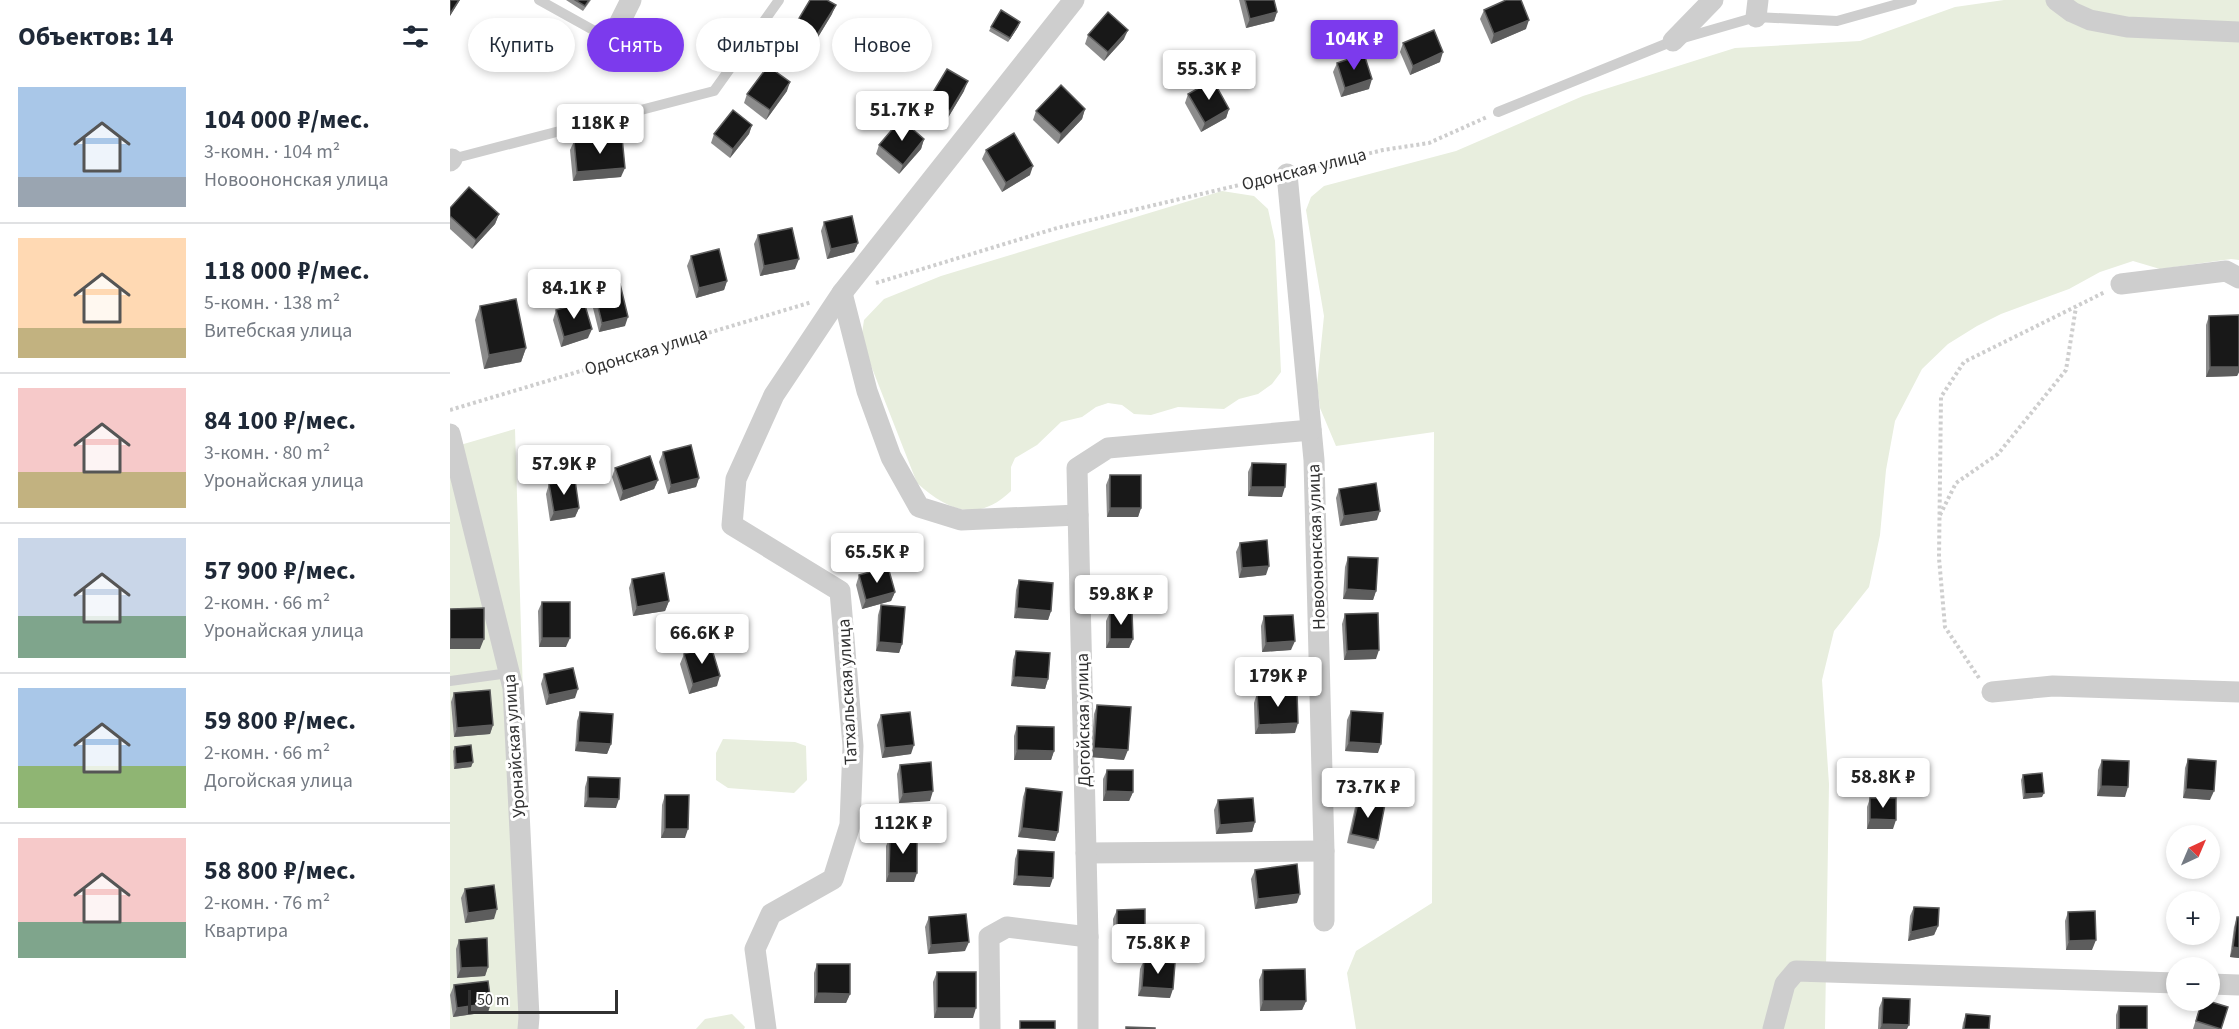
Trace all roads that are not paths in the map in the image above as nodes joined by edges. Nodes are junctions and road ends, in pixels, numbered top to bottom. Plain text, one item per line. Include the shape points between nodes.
1 (539, 0) edge
2 (631, 0) edge
3 (779, 0) edge
4 (1074, 0) edge
5 (1713, 0) edge
6 (1912, 0) edge
7 (2056, 0) edge
8 (1757, 8) edge
9 (622, 18) edge
10 (587, 27) edge
11 (2239, 32) edge
12 (1673, 40) junction
13 (1498, 112) road end
14 (451, 160) edge
15 (1287, 174) road end
16 (2239, 279) edge
17 (2121, 284) road end
18 (842, 293) junction
19 (1311, 430) junction
20 (450, 434) edge
21 (455, 478) edge
22 (1078, 514) junction
23 (509, 673) junction
24 (450, 681) edge
25 (1992, 692) road end
26 (2239, 692) edge
27 (1324, 851) junction
28 (1086, 853) junction
29 (1324, 921) dead end
30 (1088, 937) junction
31 (2166, 983) edge
32 (2220, 984) edge
33 (2239, 985) edge
34 (528, 1029) edge
35 (766, 1029) edge
36 (990, 1029) edge
37 (1088, 1029) edge
38 (1773, 1029) edge

1 - 10 lane
2 - 9 street
3 - 14 lane via 714,91
4 - 18 street
5 - 12 street
6 - 8 lane via 1838,21
7 - 11 street via 2090,20 2127,27
8 - 12 lane
12 - 13 lane
15 - 19 street, Новоононская улица
16 - 17 street via 2226,271
18 - 22 street via 871,402 891,457 919,507 961,520
18 - 35 street, Татхальская улица via 774,395 736,479 732,525 840,591 853,746 850,825 833,879 771,914 754,949
19 - 22 street, Догойская улица via 1108,448 1077,468
19 - 27 street, Новоононская улица
20 - 21 street, Уронайская улица
21 - 23 street, Уронайская улица
22 - 28 street, Догойская улица
23 - 24 lane
23 - 34 street, Уронайская улица via 513,688
25 - 26 street via 2053,686
27 - 28 street
27 - 29 street, Новоононская улица
28 - 30 street, Догойская улица
30 - 36 street via 1007,927 989,937
30 - 37 street, Догойская улица
31 - 38 street via 1796,971 1785,984
32 - 33 street

